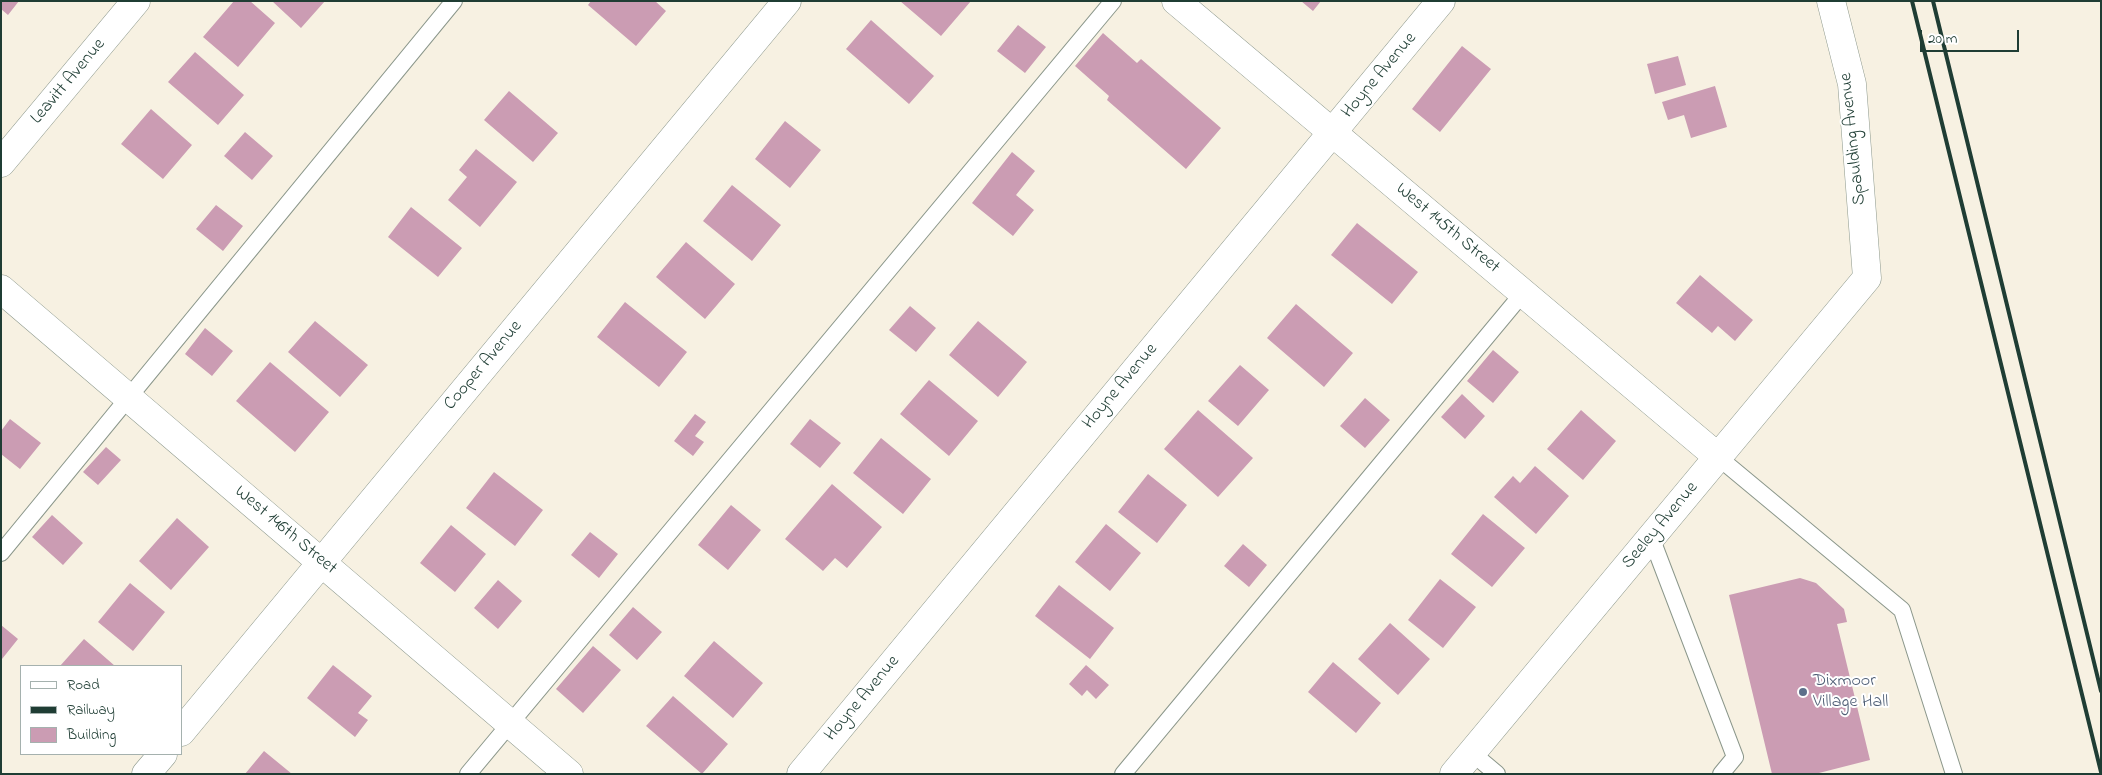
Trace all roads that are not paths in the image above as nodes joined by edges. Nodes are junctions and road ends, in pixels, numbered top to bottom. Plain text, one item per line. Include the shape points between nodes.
1 (136, 1) edge
2 (454, 1) edge
3 (787, 1) edge
4 (1113, 1) edge
5 (1176, 1) edge
6 (1441, 1) edge
7 (1831, 1) edge
8 (1332, 133) junction
9 (1, 164) edge
10 (1867, 278) joint
11 (1, 289) edge
12 (1523, 293) junction
13 (129, 398) junction
14 (1718, 457) junction
15 (1651, 537) junction
16 (1, 553) edge
17 (321, 563) junction
18 (510, 723) junction
19 (182, 731) edge
20 (1472, 753) junction
21 (162, 755) edge
22 (146, 774) edge
23 (468, 774) edge
24 (569, 774) edge
25 (801, 774) edge
26 (1124, 774) edge
27 (1454, 774) edge
28 (1497, 774) edge
29 (1721, 774) edge
30 (1954, 774) edge

1 - 9 street, Leavitt Avenue
2 - 13 lane
3 - 17 street, Cooper Avenue
4 - 18 lane
5 - 8 street, West 145th Street
6 - 8 street, Hoyne Avenue
7 - 10 street, Spaulding Avenue via 1852,84
8 - 12 street, West 145th Street
8 - 25 street, Hoyne Avenue
10 - 14 street, Seeley Avenue
11 - 13 street, West 146th Street
12 - 14 street, West 145th Street
12 - 26 lane
13 - 16 lane
13 - 17 street, West 146th Street
14 - 15 street, Seeley Avenue
14 - 30 lane via 1902,610
15 - 20 street, Seeley Avenue
15 - 29 lane via 1735,757
17 - 18 street, West 146th Street
17 - 19 street, Cooper Avenue
18 - 23 lane
18 - 24 street, West 146th Street
20 - 27 street, Seeley Avenue
20 - 28 lane
21 - 22 street

